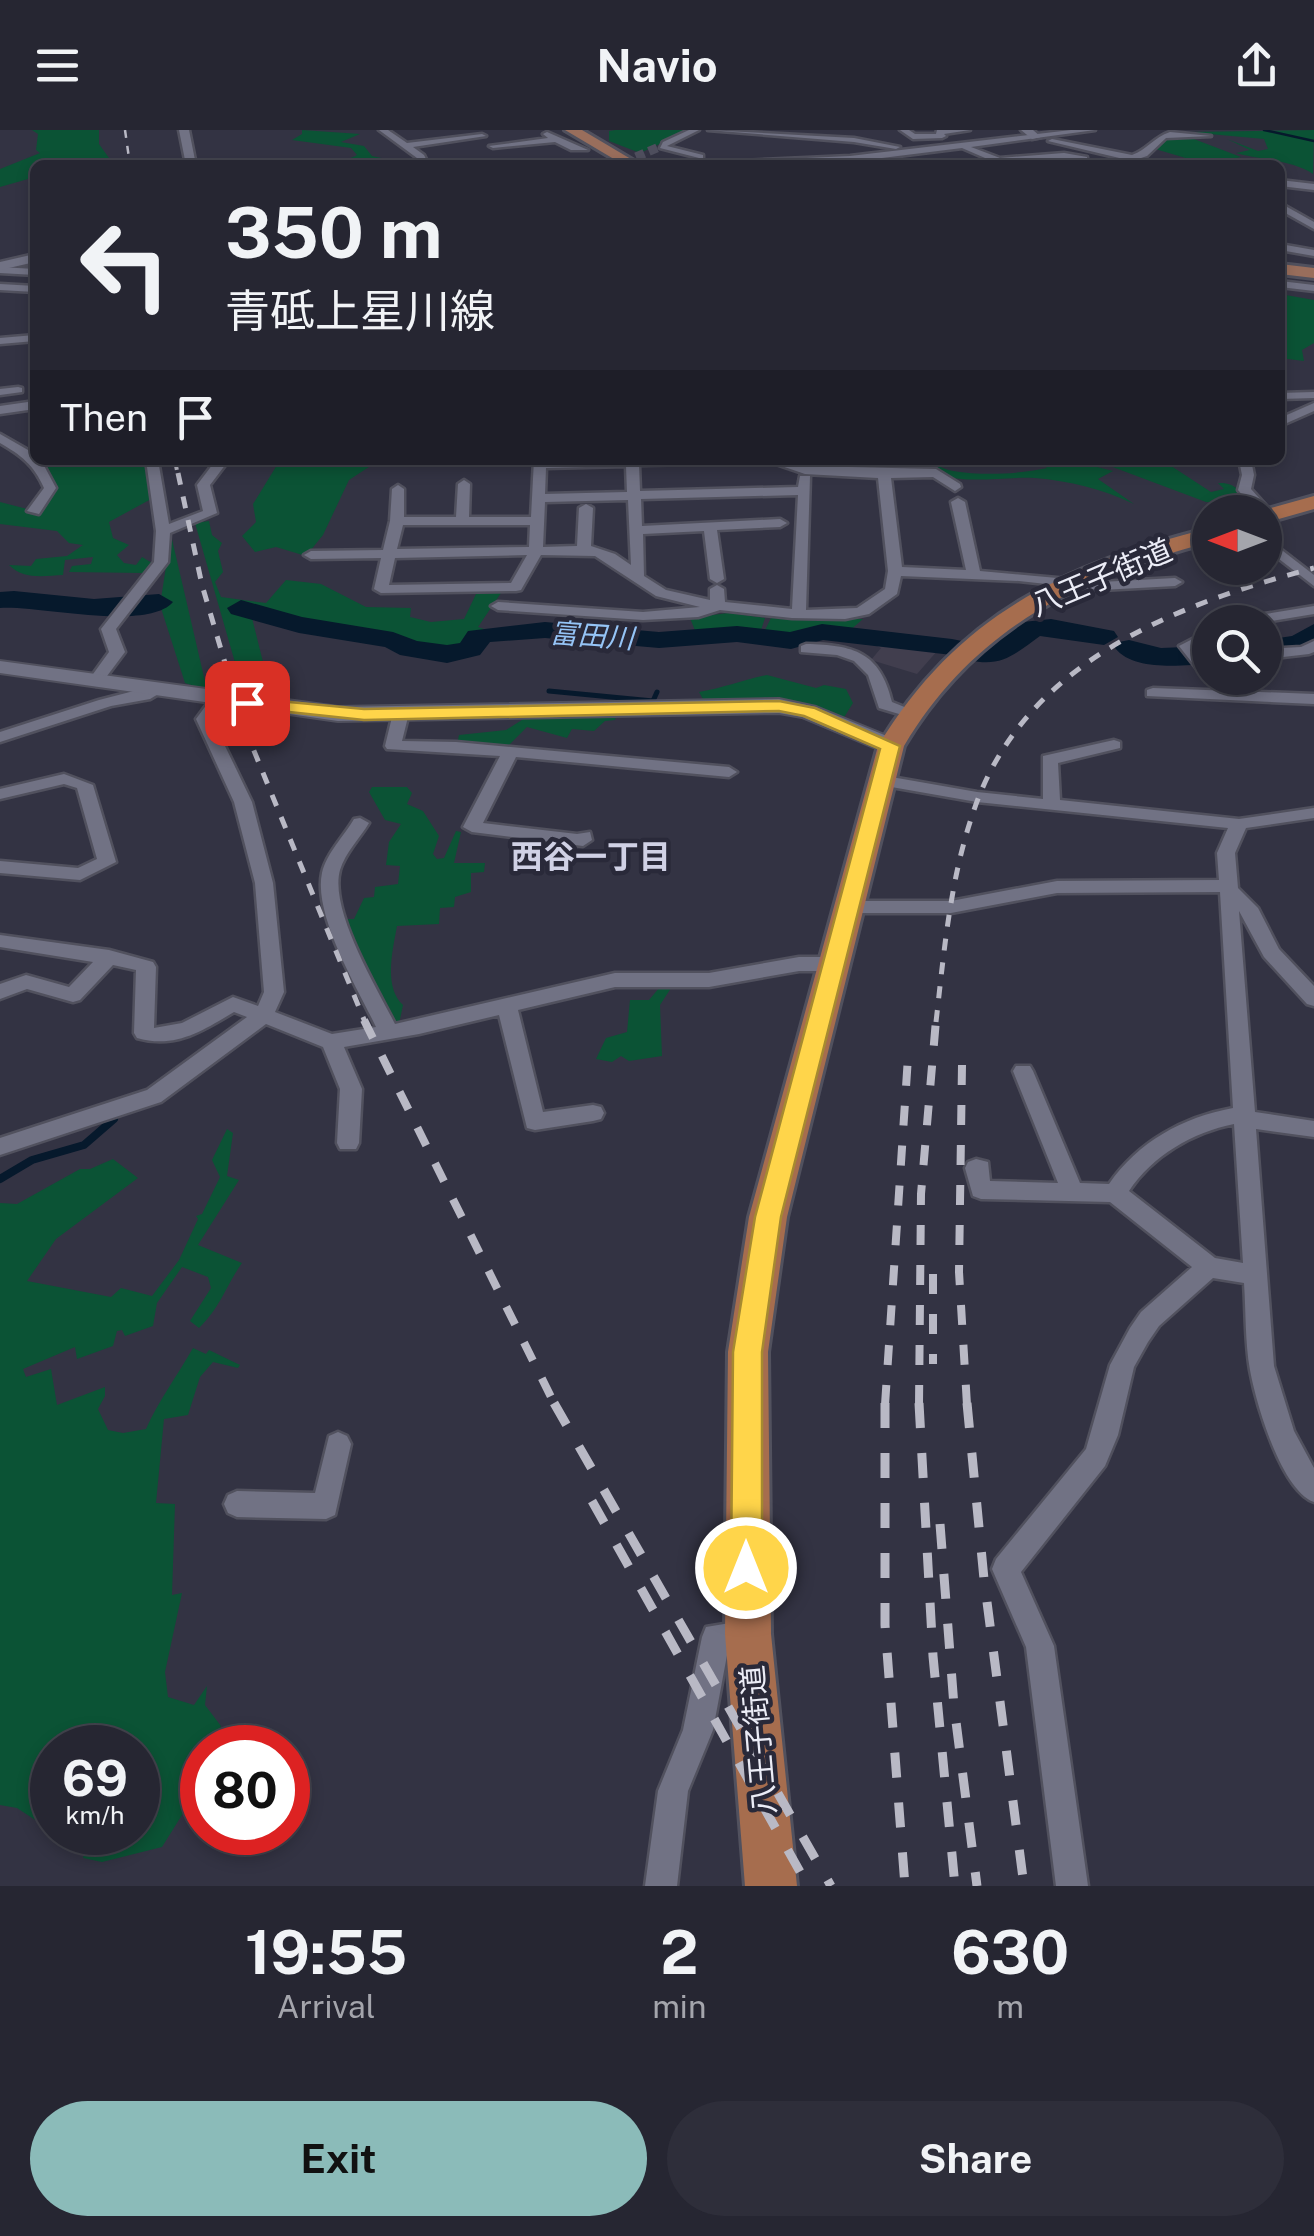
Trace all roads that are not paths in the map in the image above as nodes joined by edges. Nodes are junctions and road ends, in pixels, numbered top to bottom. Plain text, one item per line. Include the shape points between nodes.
1 (184, 130) edge
2 (383, 130) edge
3 (463, 130) edge
4 (542, 130) edge
5 (695, 130) edge
6 (712, 130) edge
7 (875, 130) edge
8 (904, 130) edge
9 (966, 130) edge
10 (1091, 130) edge
11 (734, 132) edge
12 (940, 132) edge
13 (1080, 132) edge
14 (568, 135) edge
15 (779, 136) junction
16 (1207, 136) dead end
17 (1036, 138) edge
18 (724, 140) dead end
19 (1102, 140) dead end
20 (399, 144) junction
21 (488, 145) edge
22 (885, 146) junction
23 (960, 147) junction
24 (713, 149) dead end
25 (438, 154) dead end
26 (912, 154) junction
27 (876, 156) junction
28 (1132, 158) junction
29 (190, 160) edge
30 (422, 160) edge
31 (425, 160) edge
32 (623, 160) edge
33 (697, 160) edge
34 (704, 160) edge
35 (738, 160) edge
36 (770, 160) edge
37 (861, 160) edge
38 (880, 160) edge
39 (999, 160) edge
40 (999, 160) edge
41 (1083, 160) edge
42 (1138, 160) edge
43 (1285, 183) edge
44 (1314, 186) edge
45 (1285, 209) edge
46 (1309, 226) edge
47 (1285, 235) edge
48 (1285, 247) edge
49 (1314, 253) edge
50 (30, 259) edge
51 (1285, 259) edge
52 (1314, 261) edge
53 (0, 268) edge
54 (1285, 270) edge
55 (30, 271) edge
56 (1314, 277) edge
57 (1285, 280) edge
58 (1285, 282) edge
59 (0, 287) edge
60 (1314, 288) edge
61 (30, 289) edge
62 (30, 338) edge
63 (0, 341) edge
64 (18, 390) dead end
65 (0, 392) edge
66 (1314, 395) edge
67 (1285, 396) edge
68 (30, 406) edge
69 (1314, 408) edge
70 (0, 410) edge
71 (1285, 420) edge
72 (0, 438) edge
73 (30, 455) edge
74 (38, 465) edge
75 (153, 465) edge
76 (219, 465) edge
77 (540, 465) edge
78 (632, 465) edge
79 (788, 465) edge
80 (1245, 465) edge
81 (805, 470) junction
82 (884, 474) junction
83 (464, 484) dead end
84 (398, 489) dead end
85 (806, 491) junction
86 (1248, 495) edge
87 (634, 496) junction
88 (538, 498) junction
89 (1314, 502) edge
90 (586, 508) dead end
91 (1282, 510) edge
92 (34, 511) dead end
93 (462, 520) junction
94 (396, 521) junction
95 (537, 521) junction
96 (780, 523) dead end
97 (710, 527) junction
98 (635, 530) junction
99 (163, 531) junction
100 (1192, 541) edge
101 (584, 550) junction
102 (536, 552) junction
103 (389, 554) junction
104 (311, 555) dead end
105 (1282, 555) edge
106 (895, 571) junction
107 (638, 574) junction
108 (974, 575) junction
109 (1074, 582) junction
110 (1175, 582) dead end
111 (1314, 582) edge
112 (498, 606) dead end
113 (718, 606) junction
114 (1314, 610) edge
115 (799, 612) junction
116 (1282, 615) edge
117 (1314, 646) edge
118 (806, 649) dead end
119 (1282, 653) edge
120 (0, 667) edge
121 (96, 680) junction
122 (158, 690) junction
123 (1153, 693) dead end
124 (1226, 695) edge
125 (1228, 698) junction
126 (219, 699) junction
127 (1314, 699) edge
128 (909, 712) junction
129 (401, 713) junction
130 (0, 737) edge
131 (1114, 745) dead end
132 (890, 746) junction
133 (510, 752) junction
134 (729, 772) dead end
135 (880, 780) junction
136 (0, 794) edge
137 (1052, 804) junction
138 (1314, 812) edge
139 (360, 823) dead end
140 (1239, 824) junction
141 (584, 836) dead end
142 (0, 867) edge
143 (1228, 887) junction
144 (848, 907) junction
145 (0, 941) edge
146 (110, 957) junction
147 (832, 964) junction
148 (0, 992) edge
149 (1314, 998) edge
150 (506, 1005) junction
151 (263, 1016) junction
152 (388, 1033) junction
153 (331, 1042) junction
154 (1023, 1071) dead end
155 (593, 1113) dead end
156 (1243, 1116) junction
157 (1314, 1128) edge
158 (348, 1143) dead end
159 (0, 1147) edge
160 (980, 1168) dead end
161 (1072, 1190) junction
162 (1115, 1193) junction
163 (1209, 1267) junction
164 (1254, 1275) junction
165 (338, 1444) dead end
166 (1314, 1490) edge
167 (237, 1504) dead end
168 (748, 1634) junction
169 (661, 1886) edge
170 (771, 1886) edge
171 (1072, 1886) edge

1 - 29 street
2 - 20 street
3 - 20 street
4 - 14 street
5 - 33 street via 665,146
6 - 11 street
7 - 26 street
8 - 12 street via 912,138
9 - 12 street
10 - 13 street
11 - 15 street
11 - 18 street
12 - 23 street
13 - 17 street
13 - 19 street
14 - 21 street
14 - 32 main road
15 - 22 street
15 - 22 street via 766,146
16 - 28 street via 1162,134
17 - 23 street
17 - 28 street
20 - 21 street
20 - 30 street
22 - 26 street
23 - 26 street
23 - 40 street
24 - 34 street
25 - 31 street
26 - 27 street
27 - 37 street
27 - 38 street
28 - 42 street
35 - 36 street
39 - 41 street
43 - 44 street
45 - 46 street
46 - 47 street
48 - 49 street
50 - 53 street
51 - 52 street
53 - 55 street
54 - 56 main road
56 - 57 main road
58 - 60 street
59 - 61 street
62 - 63 street
64 - 65 street
66 - 67 street
68 - 70 street
69 - 71 street
72 - 73 street
74 - 92 street via 50,488
75 - 99 street
76 - 99 street via 203,485 210,513
77 - 88 street
78 - 87 street
79 - 81 street
80 - 86 street
81 - 82 street
81 - 85 street
82 - 106 street
82 - 108 street via 936,473 956,494
83 - 93 street
84 - 94 street
85 - 87 street
85 - 115 street
87 - 88 street
87 - 98 street
88 - 95 street
89 - 91 highway
90 - 101 street
93 - 94 street
93 - 95 street
94 - 103 street
95 - 102 street
96 - 97 street
97 - 98 street
97 - 113 street
98 - 107 street
99 - 121 street via 161,562 108,629 117,652
100 - 109 highway, 八王子街道
101 - 102 street
101 - 107 street via 604,553
102 - 103 street
102 - 103 street via 516,587 381,589
103 - 104 street
105 - 111 street
106 - 108 street
106 - 115 street via 892,591 860,612
107 - 113 street via 670,596
108 - 109 street
109 - 110 street via 1132,593
109 - 128 highway, 八王子街道 via 1012,615 955,659
112 - 113 street via 658,615
113 - 115 street
114 - 116 street
117 - 119 street
118 - 128 street via 860,657 876,674 885,706
120 - 121 main road
121 - 122 main road
122 - 126 main road
122 - 130 street
123 - 125 street
124 - 125 street
125 - 127 street
126 - 129 main road via 338,714
126 - 151 street via 204,720 243,802 264,883 274,992
128 - 132 highway, 八王子街道
129 - 132 main road via 779,706
129 - 133 street via 393,746
131 - 137 street via 1050,760
132 - 135 highway, 八王子街道
133 - 134 street
133 - 141 street via 472,827
135 - 137 street
135 - 144 highway, 八王子街道
136 - 142 street via 64,779 86,784 106,862 80,874
137 - 140 street
138 - 140 street
139 - 152 street via 331,868 328,889
140 - 143 street via 1226,854
143 - 144 street via 1057,887 951,907
143 - 149 street via 1251,912 1271,952
143 - 156 street
144 - 147 highway, 八王子街道
145 - 146 street
146 - 148 street via 73,995 26,982
146 - 151 street via 146,968 144,1033 156,1038 234,1004
147 - 150 street via 709,980 615,980
147 - 168 highway, 八王子街道 via 768,1217 748,1352
150 - 152 street
150 - 155 street via 535,1122
151 - 153 street
151 - 159 street via 154,1096
152 - 153 street
153 - 158 street via 352,1089
154 - 161 street
156 - 157 street
156 - 162 street via 1217,1118 1156,1148 1129,1169
156 - 164 street
160 - 161 street via 981,1190
161 - 162 street
162 - 163 street
163 - 164 street
163 - 171 street via 1139,1335 1122,1364 1096,1458 1006,1568 1040,1646
164 - 166 street via 1270,1405 1292,1460
165 - 167 street via 326,1506
168 - 169 street via 716,1636 698,1730 673,1791
168 - 170 highway, 八王子街道

